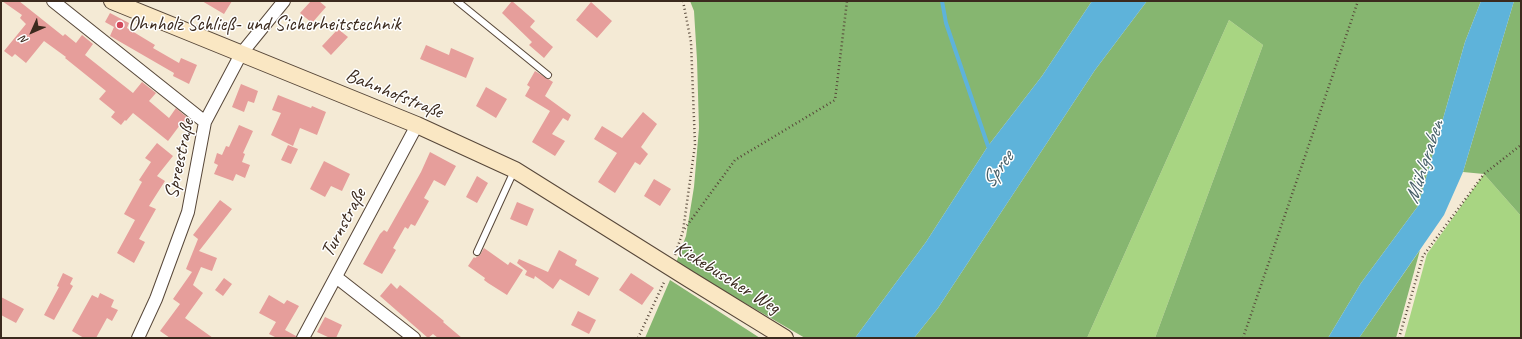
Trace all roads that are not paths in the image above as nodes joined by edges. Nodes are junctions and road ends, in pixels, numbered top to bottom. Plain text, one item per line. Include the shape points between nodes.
1 (53, 1) edge
2 (112, 1) edge
3 (284, 1) edge
4 (458, 1) edge
5 (241, 54) junction
6 (548, 75) dead end
7 (205, 122) junction
8 (417, 125) junction
9 (515, 170) junction
10 (477, 252) dead end
11 (648, 253) joint
12 (336, 278) junction
13 (138, 338) edge
14 (303, 338) edge
15 (414, 338) edge
16 (785, 338) edge

1 - 7 street
2 - 5 main road, Bahnhofstraße
3 - 5 street, Spreestraße
4 - 6 lane
5 - 7 street, Spreestraße
5 - 8 main road, Bahnhofstraße
7 - 13 street, Spreestraße via 188,212 156,299
8 - 9 main road, Bahnhofstraße
8 - 12 street, Turnstraße
9 - 10 lane
9 - 11 main road, Bahnhofstraße
11 - 16 main road, Kiekebuscher Weg
12 - 14 street, Turnstraße
12 - 15 street

